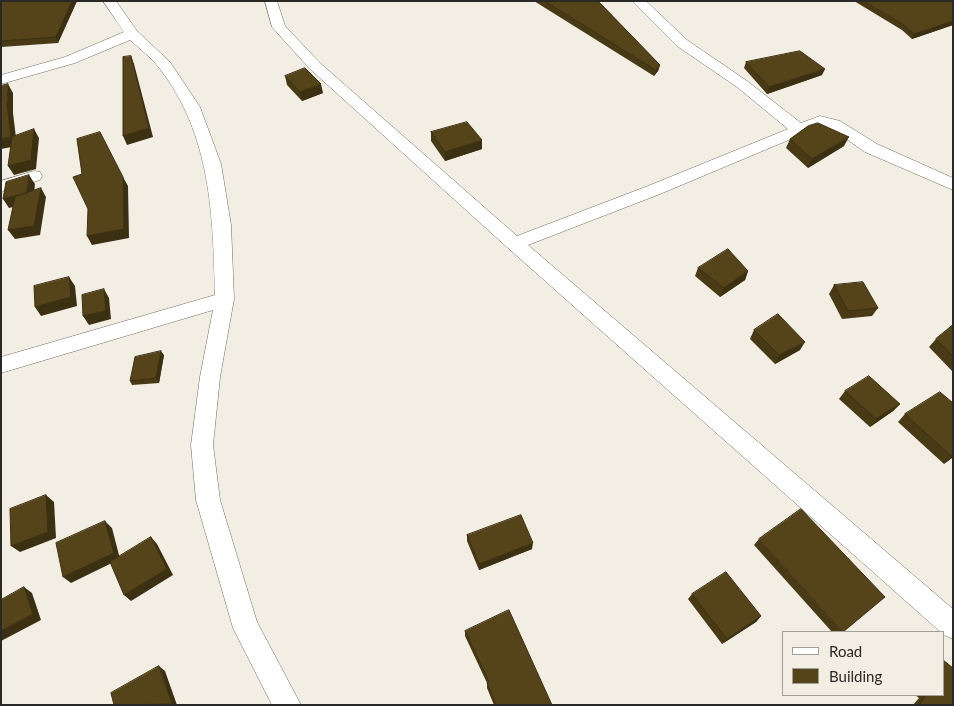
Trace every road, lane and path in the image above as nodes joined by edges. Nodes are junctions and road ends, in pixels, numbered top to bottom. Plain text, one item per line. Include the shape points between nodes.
1 (108, 1) edge
2 (271, 1) edge
3 (638, 1) edge
4 (132, 34) junction
5 (1, 80) edge
6 (798, 129) junction
7 (34, 176) dead end
8 (953, 185) edge
9 (1, 187) edge
10 (514, 244) junction
11 (225, 298) junction
12 (1, 365) edge
13 (953, 626) edge
14 (287, 705) edge

1 - 4 street
2 - 10 street via 279,27 298,49
3 - 6 street via 682,43 742,84
4 - 5 street via 70,60
4 - 11 street via 165,64 193,108 205,136 213,164 222,225
6 - 8 street via 820,121 830,122 869,147
6 - 10 street via 707,169
7 - 9 street
10 - 13 street
11 - 12 street
11 - 14 street via 210,377 202,445 208,500 246,628

